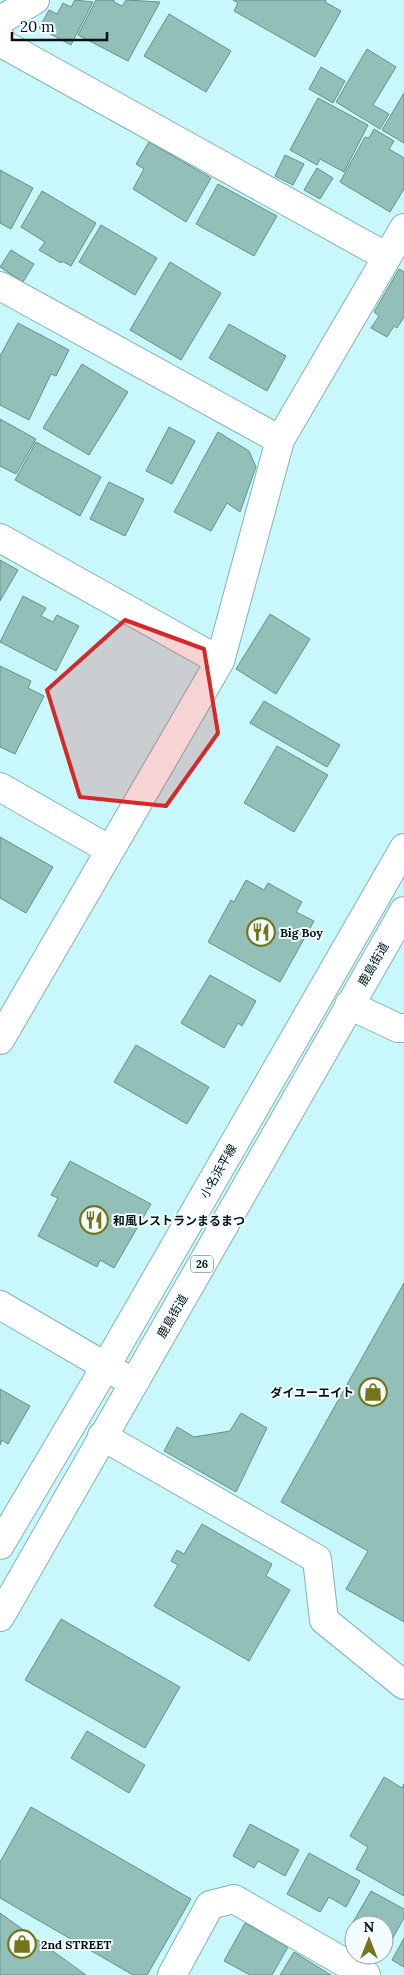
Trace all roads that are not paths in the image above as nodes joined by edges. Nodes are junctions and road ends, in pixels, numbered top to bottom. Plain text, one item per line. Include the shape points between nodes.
1 (35, 0) edge
2 (1, 39) edge
3 (404, 228) edge
4 (386, 257) junction
5 (0, 286) edge
6 (280, 440) junction
7 (0, 538) edge
8 (220, 661) junction
9 (0, 787) edge
10 (404, 848) edge
11 (110, 850) junction
12 (404, 911) edge
13 (350, 1005) junction
14 (404, 1028) edge
15 (0, 1040) edge
16 (0, 1305) edge
17 (106, 1366) junction
18 (134, 1383) junction
19 (102, 1436) junction
20 (0, 1544) edge
21 (0, 1617) edge
22 (404, 1685) edge
23 (172, 1975) edge
24 (366, 1975) edge

1 - 2 street
2 - 4 street
3 - 4 street
4 - 6 street
5 - 6 street
6 - 8 street
7 - 8 street
8 - 11 street
9 - 11 street
10 - 17 street, 小名浜平線 / 26
11 - 15 street
12 - 13 street, 鹿島街道 / 26
13 - 14 street
13 - 18 street, 鹿島街道 / 26
16 - 17 street
17 - 18 street
17 - 20 street, 小名浜平線 / 26
18 - 19 street, 鹿島街道 / 26
19 - 21 street, 鹿島街道 / 26
19 - 22 street via 317,1559 324,1620
23 - 24 street via 210,1905 234,1899

